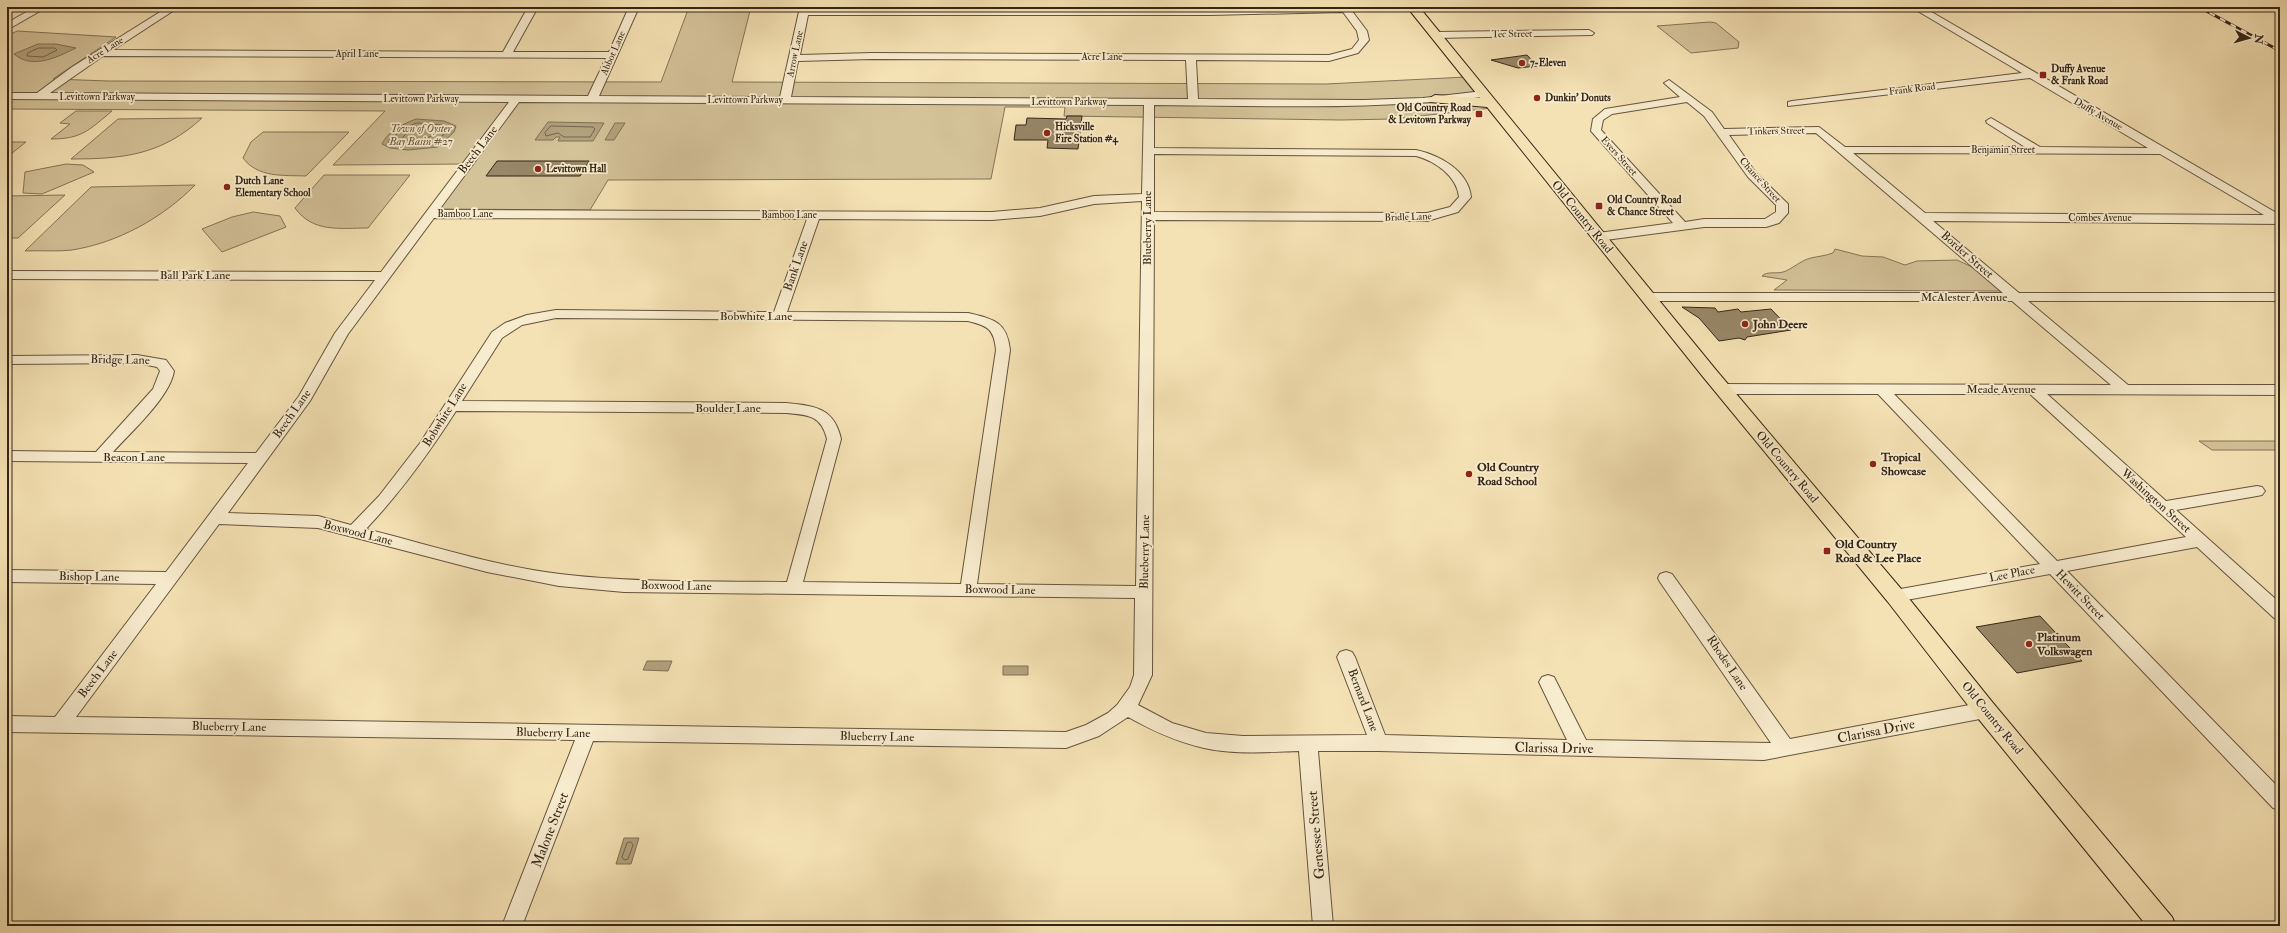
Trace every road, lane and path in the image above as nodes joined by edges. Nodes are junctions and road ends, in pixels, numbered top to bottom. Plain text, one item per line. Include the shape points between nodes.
1 (42, 7) edge
2 (174, 7) edge
3 (288, 7) edge
4 (313, 7) edge
5 (533, 7) edge
6 (634, 7) edge
7 (1413, 7) edge
8 (1916, 7) edge
9 (1344, 8) edge
10 (1227, 9) edge
11 (804, 10) edge
12 (7, 27) edge
13 (1589, 33) dead end
14 (1435, 35) junction
15 (101, 52) junction
16 (506, 55) junction
17 (612, 56) junction
18 (794, 58) junction
19 (1191, 58) junction
20 (1463, 70) junction
21 (2032, 75) junction
22 (1669, 83) dead end
23 (7, 96) edge
24 (38, 97) junction
25 (516, 99) junction
26 (592, 99) junction
27 (1435, 99) junction
28 (1486, 99) junction
29 (1689, 99) junction
30 (785, 100) junction
31 (1149, 102) junction
32 (1193, 102) junction
33 (1792, 104) dead end
34 (1991, 121) dead end
35 (1721, 132) junction
36 (1828, 138) joint
37 (1843, 150) junction
38 (1148, 151) junction
39 (2038, 151) junction
40 (2162, 151) junction
41 (1147, 197) junction
42 (430, 214) junction
43 (814, 215) junction
44 (1148, 216) junction
45 (1923, 218) junction
46 (2279, 220) edge
47 (1682, 226) junction
48 (1598, 237) junction
49 (7, 275) edge
50 (382, 276) junction
51 (2015, 296) junction
52 (1649, 297) junction
53 (2280, 297) edge
54 (779, 316) junction
55 (7, 360) edge
56 (1880, 388) junction
57 (1722, 389) junction
58 (2033, 389) junction
59 (2124, 389) junction
60 (2280, 390) edge
61 (452, 406) junction
62 (7, 456) edge
63 (100, 457) junction
64 (260, 458) junction
65 (2257, 491) dead end
66 (2162, 507) junction
67 (216, 518) junction
68 (354, 531) junction
69 (2199, 541) junction
70 (2053, 567) junction
71 (7, 576) edge
72 (170, 578) junction
73 (1666, 578) dead end
74 (793, 588) junction
75 (968, 589) junction
76 (1144, 592) junction
77 (1895, 596) junction
78 (2280, 613) edge
79 (1346, 657) dead end
80 (1548, 682) dead end
81 (1126, 708) junction
82 (1985, 710) junction
83 (7, 724) edge
84 (60, 724) junction
85 (587, 733) junction
86 (1379, 743) junction
87 (1308, 744) junction
88 (1581, 749) junction
89 (1786, 749) junction
90 (2280, 802) edge
91 (512, 926) edge
92 (1324, 926) edge
93 (2163, 926) edge

1 - 12 street
2 - 15 street, Acre Lane
3 - 4 street
5 - 16 street
6 - 17 street, Abbot Lane
7 - 14 main road, Old Country Road
8 - 21 street, Duffy Avenue
9 - 10 street
9 - 19 street, Acre Lane via 1362,31 1364,40 1361,46 1346,54 1322,58
10 - 11 street
11 - 18 street, Arrow Lane
13 - 14 street, Tec Street
14 - 20 main road, Old Country Road
15 - 16 street, April Lane
15 - 24 street, Acre Lane
16 - 17 street, April Lane
17 - 26 street, Abbot Lane
18 - 19 street, Acre Lane
18 - 30 street, Arrow Lane
19 - 32 street
20 - 27 main road via 1451,90
20 - 28 main road, Old Country Road
21 - 33 street, Frank Road
21 - 40 street, Duffy Avenue
22 - 29 street, Chance Street
23 - 24 street, Levittown Parkway
24 - 25 street, Levittown Parkway
25 - 26 street, Levittown Parkway
25 - 42 street, Beech Lane
26 - 30 street, Levittown Parkway
27 - 28 main road
27 - 32 street, Levittown Parkway via 1364,103
28 - 48 main road, Old Country Road
29 - 35 street, Chance Street via 1708,114
29 - 47 street, Evers Street via 1609,111 1595,122 1596,131
30 - 31 street, Levittown Parkway
31 - 32 street, Levittown Parkway
31 - 38 street, Blueberry Lane
34 - 39 street
35 - 36 street, Tinkers Street via 1820,130
35 - 47 street, Chance Street via 1752,174 1782,204 1782,213 1775,220 1766,223 1704,223
36 - 37 street, Border Street
37 - 39 street, Benjamin Street
37 - 45 street, Border Street
38 - 41 street, Blueberry Lane
38 - 44 street, Bridle Lane via 1416,153 1432,157 1448,166 1461,184 1466,197 1460,207 1453,211 1442,216 1427,217
39 - 40 street, Benjamin Street
40 - 46 street, Duffy Avenue
41 - 43 street, Bamboo Lane via 1094,200 1040,212 992,216
41 - 44 street, Blueberry Lane
42 - 43 street, Bamboo Lane
42 - 50 street, Beech Lane
43 - 54 street, Bank Lane
44 - 76 street, Blueberry Lane
45 - 46 street, Combes Avenue
45 - 51 street, Border Street
47 - 48 street, Chance Street
48 - 52 main road, Old Country Road
49 - 50 street, Ball Park Lane
50 - 64 street, Beech Lane via 342,333 305,398
51 - 52 street, McAlester Avenue
51 - 53 street, McAlester Avenue
51 - 59 street, Border Street
52 - 57 main road, Old Country Road
54 - 61 street, Bobwhite Lane via 556,314 532,317 511,325 497,335
54 - 75 street, Bobwhite Lane via 968,317 988,323 1000,332 1003,337 1003,350
55 - 63 street, Bridge Lane via 137,360 161,363 167,371 159,391
56 - 57 street, Meade Avenue
56 - 58 street, Meade Avenue
56 - 70 street, Hewitt Street
57 - 77 main road, Old Country Road
58 - 59 street, Meade Avenue
58 - 66 street, Washington Street
59 - 60 street, Meade Avenue
61 - 68 street, Bobwhite Lane via 426,448 384,500
61 - 74 street, Boulder Lane via 778,408 813,411 828,420 834,439
62 - 63 street, Beacon Lane
63 - 64 street, Beacon Lane
64 - 67 street, Beech Lane
65 - 66 street
66 - 69 street, Washington Street
67 - 68 street, Boxwood Lane via 318,522
67 - 72 street, Beech Lane
68 - 74 street, Boxwood Lane via 487,566 559,580 624,586
69 - 70 street, Lee Place
69 - 78 street, Washington Street
70 - 77 street, Lee Place
70 - 90 street, Hewitt Street
71 - 72 street, Bishop Lane
72 - 84 street, Beech Lane
73 - 89 street, Rhodes Lane
74 - 75 street, Boxwood Lane
75 - 76 street, Boxwood Lane
76 - 81 street, Blueberry Lane via 1143,675 1138,693
77 - 82 main road, Old Country Road
79 - 86 street, Bernard Lane
80 - 88 street
81 - 85 street, Blueberry Lane via 1094,732 1066,740
81 - 87 street, Clarissa Drive via 1166,729 1206,741
82 - 89 street, Clarissa Drive
82 - 93 main road, Old Country Road
83 - 84 street, Blueberry Lane
84 - 85 street, Blueberry Lane
85 - 91 street, Malone Street
86 - 87 street, Clarissa Drive
86 - 88 street, Clarissa Drive
87 - 92 street, Genessee Street
88 - 89 street, Clarissa Drive via 1764,752

